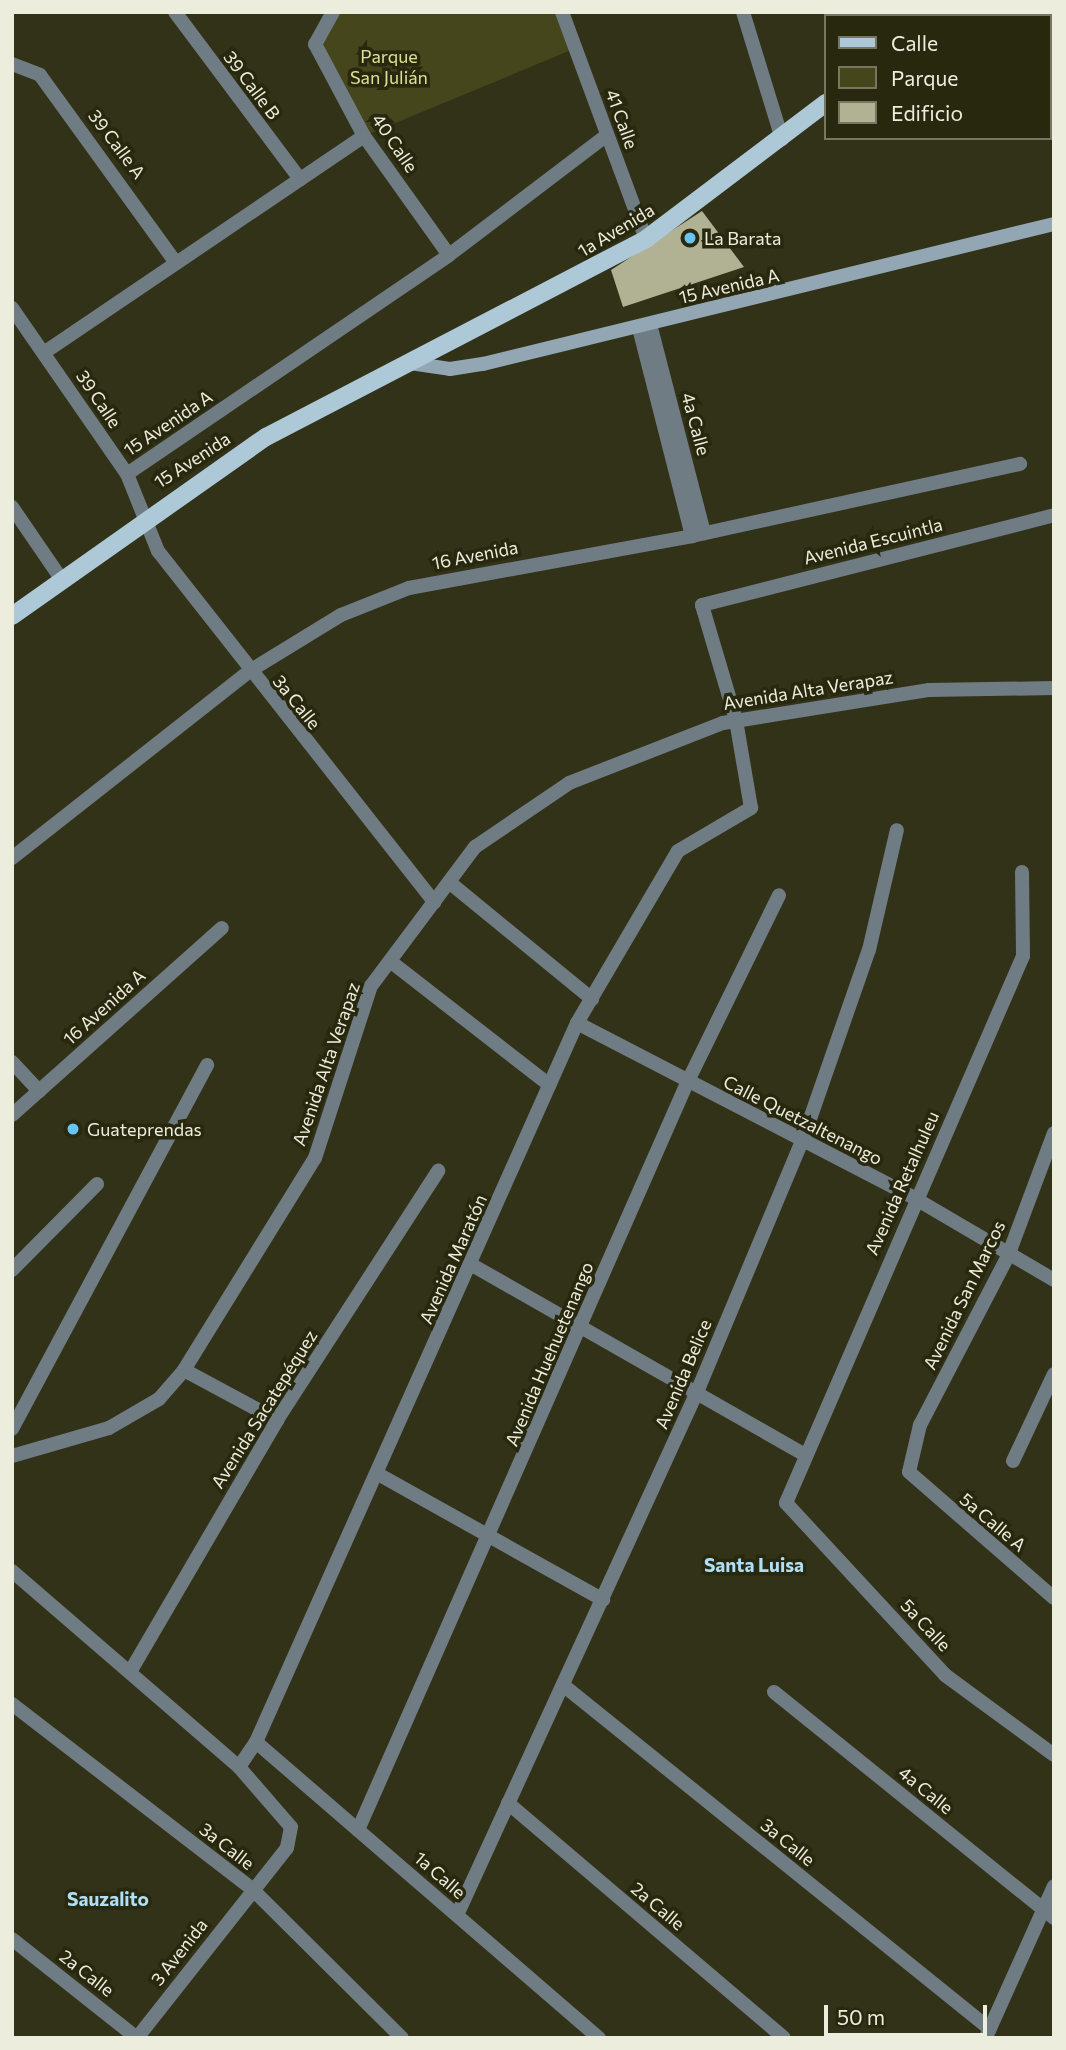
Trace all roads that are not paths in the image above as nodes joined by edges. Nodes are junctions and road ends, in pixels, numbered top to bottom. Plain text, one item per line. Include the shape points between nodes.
1 (175, 12) edge
2 (334, 12) edge
3 (562, 12) edge
4 (743, 12) edge
5 (12, 64) edge
6 (824, 105) edge
7 (607, 135) junction
8 (365, 136) junction
9 (782, 139) junction
10 (300, 179) junction
11 (1054, 224) edge
12 (646, 239) junction
13 (449, 255) junction
14 (176, 263) junction
15 (12, 308) edge
16 (645, 326) junction
17 (44, 352) junction
18 (410, 363) junction
19 (1020, 464) dead end
20 (127, 474) junction
21 (12, 507) edge
22 (1054, 515) edge
23 (143, 518) junction
24 (698, 534) junction
25 (62, 580) junction
26 (12, 616) edge
27 (248, 672) junction
28 (1054, 688) edge
29 (736, 720) junction
30 (897, 831) dead end
31 (12, 858) edge
32 (1023, 873) dead end
33 (449, 882) junction
34 (779, 895) dead end
35 (434, 902) junction
36 (222, 928) dead end
37 (390, 961) junction
38 (592, 999) junction
39 (577, 1023) junction
40 (12, 1062) edge
41 (207, 1065) dead end
42 (687, 1083) junction
43 (550, 1084) junction
44 (39, 1091) junction
45 (12, 1115) edge
46 (1054, 1133) edge
47 (803, 1139) junction
48 (438, 1171) dead end
49 (97, 1184) dead end
50 (916, 1199) junction
51 (1008, 1256) junction
52 (472, 1265) junction
53 (12, 1270) edge
54 (1054, 1280) edge
55 (581, 1326) junction
56 (184, 1370) junction
57 (1054, 1374) edge
58 (697, 1392) junction
59 (277, 1420) junction
60 (12, 1429) edge
61 (804, 1454) junction
62 (12, 1456) edge
63 (1013, 1461) dead end
64 (909, 1472) joint
65 (378, 1474) junction
66 (786, 1503) joint
67 (491, 1535) junction
68 (12, 1571) edge
69 (1054, 1598) edge
70 (603, 1600) junction
71 (130, 1672) junction
72 (563, 1685) junction
73 (774, 1692) dead end
74 (12, 1704) edge
75 (257, 1742) junction
76 (1054, 1755) edge
77 (239, 1767) junction
78 (508, 1803) junction
79 (358, 1830) junction
80 (1054, 1886) edge
81 (252, 1889) junction
82 (1048, 1913) edge
83 (457, 1914) junction
84 (12, 1939) edge
85 (988, 2033) edge
86 (137, 2038) edge
87 (402, 2038) edge
88 (599, 2038) edge
89 (784, 2038) edge

1 - 10 street, 39 Calle B
2 - 8 street, 40 Calle via 315,44
3 - 7 street, 41 Calle
4 - 9 street
5 - 14 street, 39 Calle A via 40,75
6 - 9 main road, 1a Avenida
7 - 12 street, 41 Calle
7 - 13 street, 15 Avenida A
8 - 10 street
8 - 13 street, 40 Calle
9 - 12 main road, 1a Avenida
10 - 14 street
11 - 16 street, 15 Avenida A
12 - 18 main road, 1a Avenida
13 - 20 street, 15 Avenida A
14 - 17 street
15 - 17 street, 39 Calle
16 - 18 street, 15 Avenida A via 472,365
16 - 24 street, 4a Calle
17 - 20 street, 39 Calle
18 - 23 main road, 15 Avenida via 266,437
19 - 24 street, 16 Avenida
20 - 23 street, 39 Calle
21 - 25 street
22 - 29 street, Avenida Escuintla via 702,605
23 - 25 main road, 15 Avenida
23 - 27 street, 3a Calle via 158,551
24 - 27 street, 16 Avenida via 409,588 341,615
25 - 26 main road, 15 Avenida
27 - 31 street, 16 Avenida
27 - 35 street, 3a Calle
28 - 29 street, Avenida Alta Verapaz via 929,690
29 - 33 street, Avenida Alta Verapaz via 569,783 475,847
29 - 38 street, Avenida Maratón via 751,808 678,851
30 - 47 street, Avenida Belice via 869,950
32 - 50 street, Avenida Retalhuleu via 1023,956
33 - 35 street, Avenida Alta Verapaz
33 - 38 street
34 - 42 street, Avenida Huehuetenango
35 - 37 street, Avenida Alta Verapaz
36 - 44 street, 16 Avenida A
37 - 43 street
37 - 56 street, Avenida Alta Verapaz via 371,986 315,1158
38 - 39 street, Avenida Maratón
39 - 42 street, Calle Quetzaltenango
39 - 43 street, Avenida Maratón
40 - 44 street
41 - 60 street
42 - 47 street, Calle Quetzaltenango
42 - 55 street, Avenida Huehuetenango
43 - 52 street, Avenida Maratón
44 - 45 street, 16 Avenida A
46 - 51 street, Avenida San Marcos
47 - 50 street, Calle Quetzaltenango
47 - 58 street, Avenida Belice
48 - 59 street, Avenida Sacatepéquez
49 - 53 street
50 - 51 street, Calle Quetzaltenango
50 - 61 street, Avenida Retalhuleu
51 - 54 street, Calle Quetzaltenango
51 - 64 street, Avenida San Marcos via 920,1425
52 - 55 street
52 - 65 street, Avenida Maratón
55 - 58 street
55 - 67 street, Avenida Huehuetenango
56 - 59 street
56 - 62 street, Avenida Alta Verapaz via 159,1399 109,1428
57 - 63 street
58 - 61 street
58 - 70 street, Avenida Belice
59 - 71 street, Avenida Sacatepéquez
61 - 66 street, Avenida Retalhuleu
64 - 69 street, 5a Calle A
65 - 67 street
65 - 75 street, Avenida Maratón
66 - 76 street, 5a Calle via 945,1675
67 - 70 street
67 - 79 street, Avenida Huehuetenango
68 - 71 street
70 - 72 street, Avenida Belice
71 - 77 street
72 - 78 street, Avenida Belice
72 - 85 street, 3a Calle
73 - 82 street, 4a Calle
74 - 81 street, 3a Calle
75 - 77 street, Avenida Maratón
75 - 79 street, 1a Calle
77 - 81 street, 3 Avenida via 291,1827 287,1848
78 - 83 street, Avenida Belice
78 - 89 street, 2a Calle
79 - 83 street, 1a Calle
80 - 82 street
81 - 86 street, 3 Avenida
81 - 87 street, 3a Calle
82 - 85 street
83 - 88 street, 1a Calle
84 - 86 street, 2a Calle

